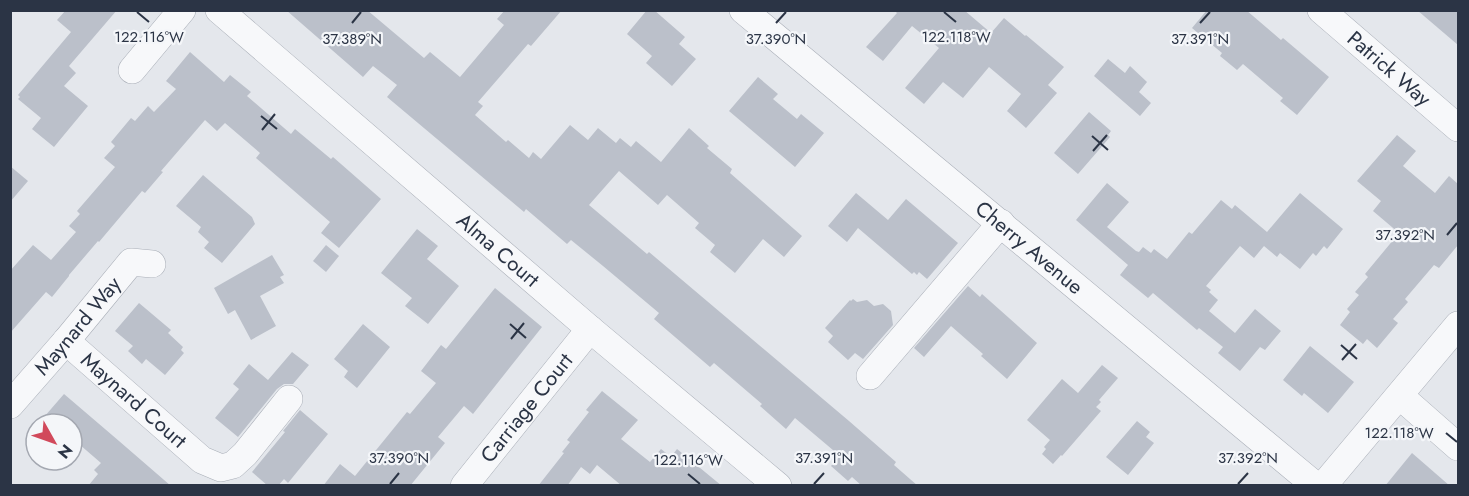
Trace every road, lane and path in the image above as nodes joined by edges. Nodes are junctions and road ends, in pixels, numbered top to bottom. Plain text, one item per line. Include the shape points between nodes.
1 (182, 10) edge
2 (219, 10) edge
3 (743, 10) edge
4 (1321, 10) edge
5 (132, 70) dead end
6 (1458, 128) edge
7 (1001, 223) junction
8 (152, 264) dead end
9 (1458, 325) edge
10 (590, 328) junction
11 (66, 341) junction
12 (870, 376) dead end
13 (1400, 396) junction
14 (289, 399) dead end
15 (10, 405) edge
16 (1458, 447) edge
17 (464, 486) edge
18 (778, 486) edge
19 (1317, 486) edge
20 (1323, 486) edge

1 - 5 street
2 - 10 street, Alma Court
3 - 7 street, Cherry Avenue
4 - 6 street, Patrick Way
7 - 12 street
7 - 19 street, Cherry Avenue
8 - 11 street, Maynard Way via 131,262
9 - 13 street
10 - 17 street, Carriage Court
10 - 18 street, Alma Court
11 - 14 street, Maynard Court via 202,460 221,468 245,454
11 - 15 street, Maynard Way
13 - 16 street
13 - 20 street

